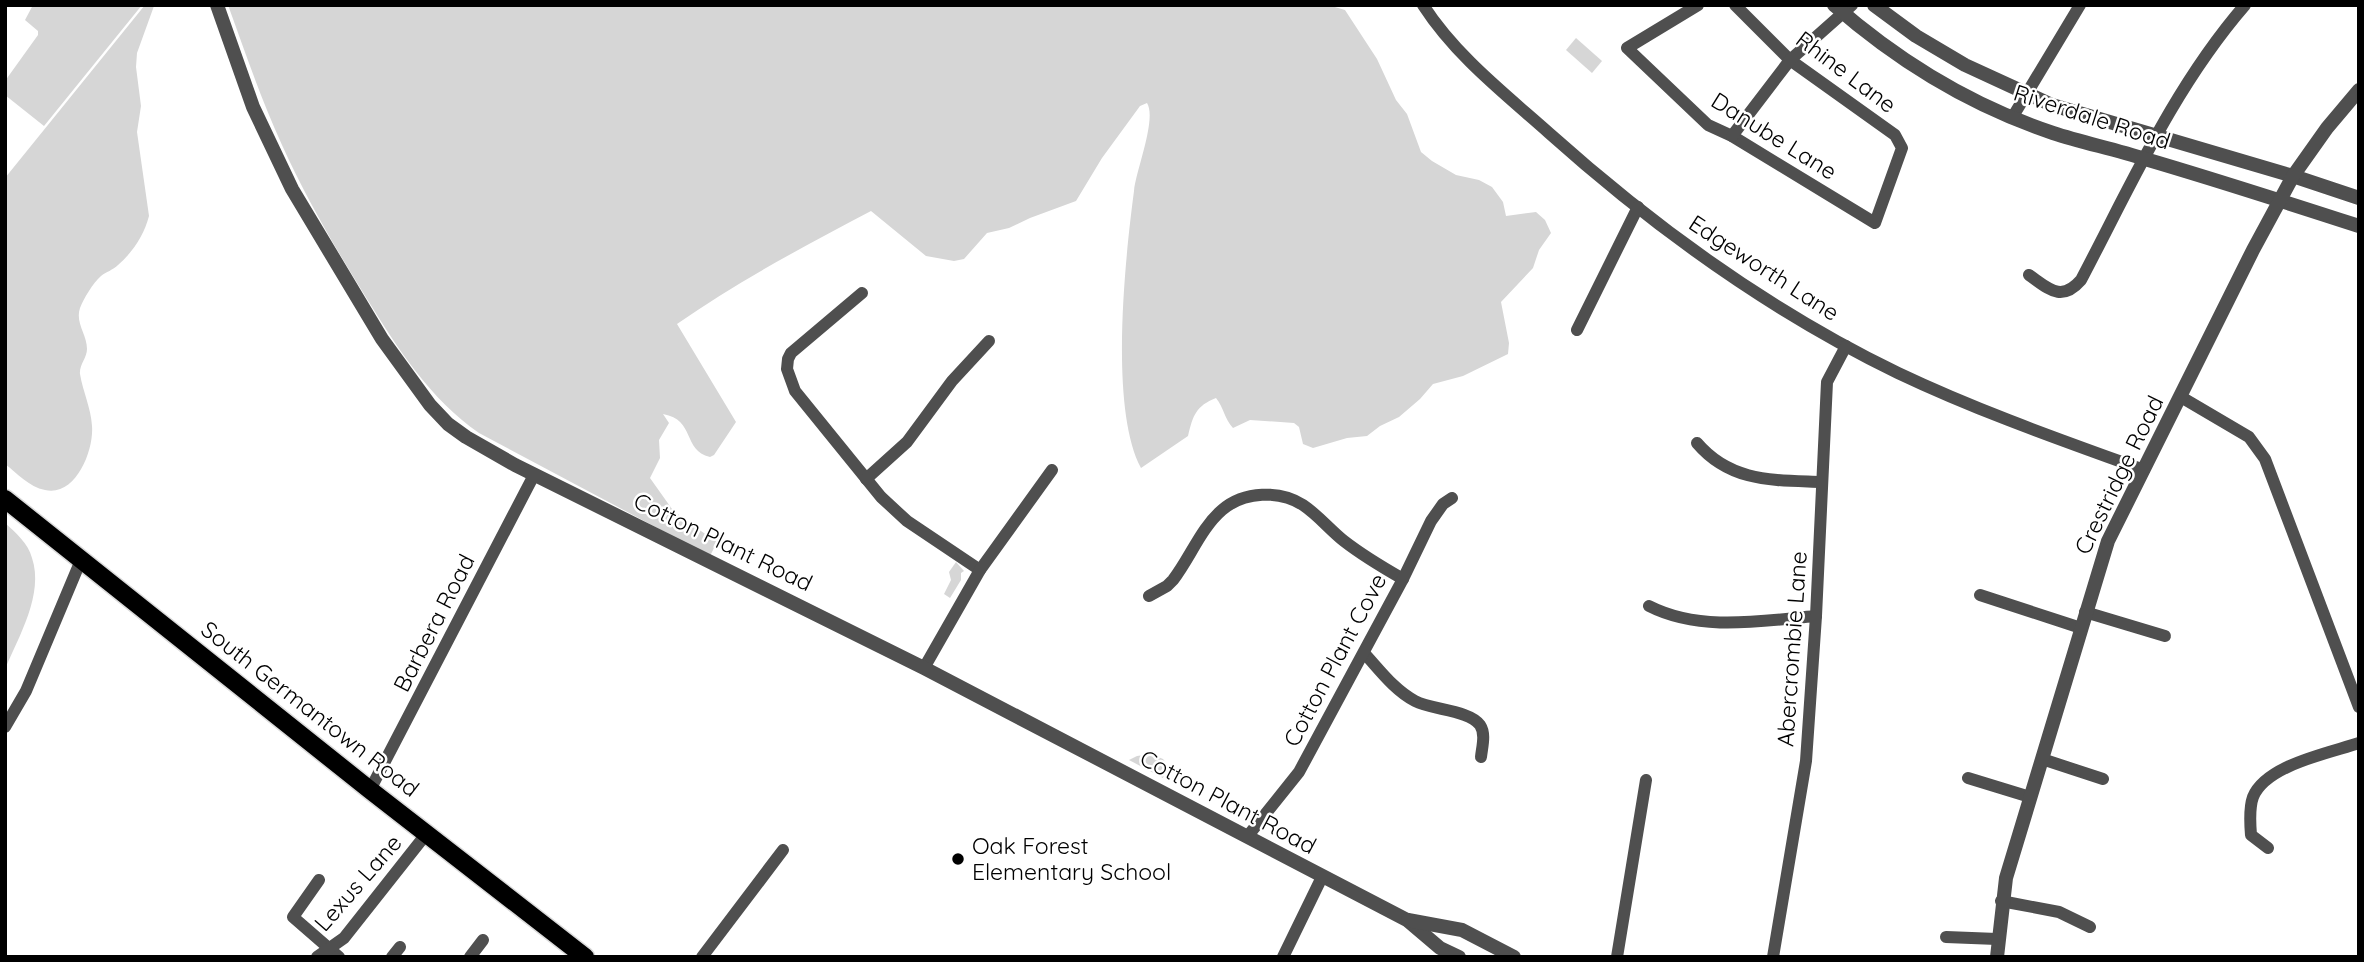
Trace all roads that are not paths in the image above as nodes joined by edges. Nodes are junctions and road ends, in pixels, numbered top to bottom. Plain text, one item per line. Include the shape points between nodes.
1 (217, 5) edge
2 (1423, 5) edge
3 (1698, 5) edge
4 (1735, 5) edge
5 (1874, 5) edge
6 (2080, 5) edge
7 (2245, 5) edge
8 (1843, 8) edge
9 (1790, 60) junction
10 (2359, 90) edge
11 (2025, 94) junction
12 (2012, 118) junction
13 (2156, 134) junction
14 (1732, 136) junction
15 (2143, 158) junction
16 (2294, 176) junction
17 (2359, 198) edge
18 (2280, 201) junction
19 (1638, 208) junction
20 (1875, 223) joint
21 (2359, 226) edge
22 (2029, 275) dead end
23 (862, 293) dead end
24 (1577, 330) dead end
25 (989, 341) dead end
26 (1846, 346) junction
27 (2181, 397) junction
28 (1697, 443) dead end
29 (1052, 470) dead end
30 (2144, 470) junction
31 (534, 475) junction
32 (866, 479) junction
33 (1822, 482) junction
34 (1452, 498) dead end
35 (5, 499) edge
36 (81, 560) junction
37 (980, 570) junction
38 (1403, 579) junction
39 (1980, 595) dead end
40 (1149, 596) dead end
41 (1649, 606) dead end
42 (2085, 612) junction
43 (1816, 616) junction
44 (2081, 628) junction
45 (2165, 636) dead end
46 (1364, 653) junction
47 (924, 668) junction
48 (2359, 707) edge
49 (5, 727) edge
50 (2359, 743) edge
51 (1481, 757) dead end
52 (2042, 759) junction
53 (1968, 778) dead end
54 (2103, 779) dead end
55 (1646, 780) dead end
56 (370, 790) junction
57 (2030, 797) junction
58 (427, 833) junction
59 (1247, 837) junction
60 (2268, 848) dead end
61 (783, 850) dead end
62 (1322, 877) junction
63 (319, 880) dead end
64 (2001, 901) junction
65 (1407, 920) junction
66 (2090, 926) dead end
67 (1947, 937) dead end
68 (1997, 939) junction
69 (483, 940) dead end
70 (335, 953) edge
71 (317, 957) edge
72 (470, 957) edge
73 (585, 957) edge
74 (702, 957) edge
75 (1283, 957) edge
76 (1459, 957) edge
77 (1514, 957) edge
78 (1617, 957) edge
79 (1773, 957) edge
80 (1997, 957) edge

1 - 31 street, Cotton Plant Road via 253,107 292,189 382,339 448,424
2 - 19 street, Edgeworth Lane via 1461,54
3 - 14 street, Danube Lane via 1627,48 1708,125
4 - 9 street, Rhine Lane
5 - 11 street, Riverdale Road via 1942,52
6 - 11 street
7 - 13 street via 2196,69
8 - 9 street
8 - 12 street, Riverdale Road via 1878,41 1921,71
9 - 14 street
9 - 20 street, Rhine Lane via 1895,135 1902,148
10 - 16 street, Crestridge Road
11 - 12 street
11 - 13 street, Riverdale Road
12 - 15 street, Riverdale Road
13 - 15 street
13 - 16 street, Riverdale Road
14 - 20 street, Danube Lane
15 - 18 street, Riverdale Road
15 - 22 street via 2075,286 2056,291
16 - 17 street, Riverdale Road
16 - 18 street, Crestridge Road
18 - 21 street, Riverdale Road
18 - 27 street, Crestridge Road
19 - 24 street
19 - 26 street, Edgeworth Lane via 1724,271
23 - 32 street via 796,348 787,369 795,391
25 - 32 street via 907,442
26 - 30 street, Edgeworth Lane via 1987,412
26 - 33 street, Abercrombie Lane via 1827,382
27 - 30 street, Crestridge Road
27 - 48 street via 2249,436 2265,459
28 - 33 street via 1719,463 1755,478
29 - 37 street
30 - 42 street, Crestridge Road via 2108,541
31 - 47 street, Cotton Plant Road
31 - 56 street, Barbera Road
32 - 37 street via 907,521
33 - 43 street, Abercrombie Lane
34 - 38 street, Cotton Plant Cove via 1431,520
35 - 36 main road, South Germantown Road
36 - 49 street via 26,691
36 - 56 main road, South Germantown Road
37 - 47 street
38 - 40 street via 1342,540 1305,506 1292,499 1250,496 1222,510 1173,580
38 - 46 street, Cotton Plant Cove
39 - 44 street
41 - 43 street via 1672,617 1727,622
42 - 44 street, Crestridge Road
42 - 45 street
43 - 79 street, Abercrombie Lane via 1805,768
44 - 52 street, Crestridge Road
46 - 51 street via 1408,697 1475,721 1483,733
46 - 59 street, Cotton Plant Cove via 1299,772
47 - 59 street, Cotton Plant Road
50 - 60 street via 2292,765 2267,779 2253,796 2250,821 2251,835
52 - 54 street
52 - 57 street, Crestridge Road
53 - 57 street
55 - 78 street
56 - 58 main road, South Germantown Road
57 - 64 street, Crestridge Road
58 - 70 street, Lexus Lane
58 - 73 main road, South Germantown Road
59 - 62 street, Cotton Plant Road
61 - 74 street
62 - 65 street, Cotton Plant Road
62 - 75 street
63 - 70 street via 293,917
64 - 66 street via 2059,912
64 - 68 street, Crestridge Road
65 - 76 street, Cotton Plant Road via 1440,948
65 - 77 street, Cotton Plant Road via 1462,930
67 - 68 street
68 - 80 street, Crestridge Road
69 - 72 street
70 - 71 street, Lexus Lane

